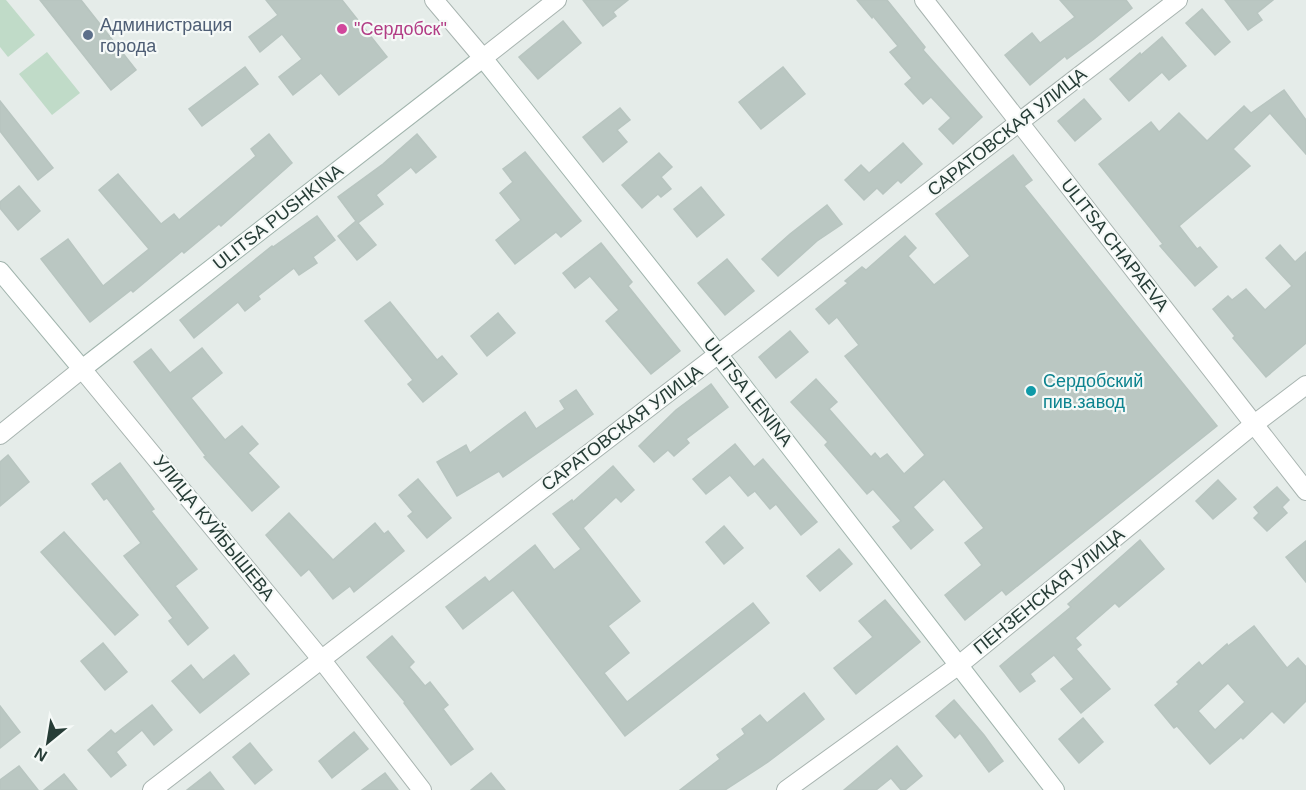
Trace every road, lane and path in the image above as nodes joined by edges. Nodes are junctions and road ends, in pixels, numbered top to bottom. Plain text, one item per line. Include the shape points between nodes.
1 (434, 0) edge
2 (557, 0) edge
3 (924, 0) edge
4 (1178, 0) edge
5 (483, 58) junction
6 (1020, 122) junction
7 (0, 271) edge
8 (718, 354) junction
9 (82, 369) junction
10 (1306, 385) edge
11 (1253, 425) junction
12 (0, 435) edge
13 (1306, 490) edge
14 (321, 659) junction
15 (959, 665) junction
16 (152, 790) edge
17 (422, 790) edge
18 (786, 790) edge
19 (1055, 790) edge

1 - 5 street, ULITSA LENINA
2 - 5 street, ULITSA PUSHKINA
3 - 6 street, ULITSA CHAPAEVA
4 - 6 street, САРАТОВСКАЯ УЛИЦА
5 - 8 street, ULITSA LENINA
5 - 9 street, ULITSA PUSHKINA
6 - 8 street, САРАТОВСКАЯ УЛИЦА
6 - 11 street, ULITSA CHAPAEVA
7 - 9 street, УЛИЦА КУЙБЫШЕВА
8 - 14 street, САРАТОВСКАЯ УЛИЦА
8 - 15 street, ULITSA LENINA
9 - 12 street, ULITSA PUSHKINA
9 - 14 street, УЛИЦА КУЙБЫШЕВА
10 - 11 street, ПЕНЗЕНСКАЯ УЛИЦА
11 - 13 street, ULITSA CHAPAEVA
11 - 15 street, ПЕНЗЕНСКАЯ УЛИЦА
14 - 16 street, САРАТОВСКАЯ УЛИЦА
14 - 17 street, УЛИЦА КУЙБЫШЕВА
15 - 18 street, ПЕНЗЕНСКАЯ УЛИЦА
15 - 19 street, ULITSA LENINA

